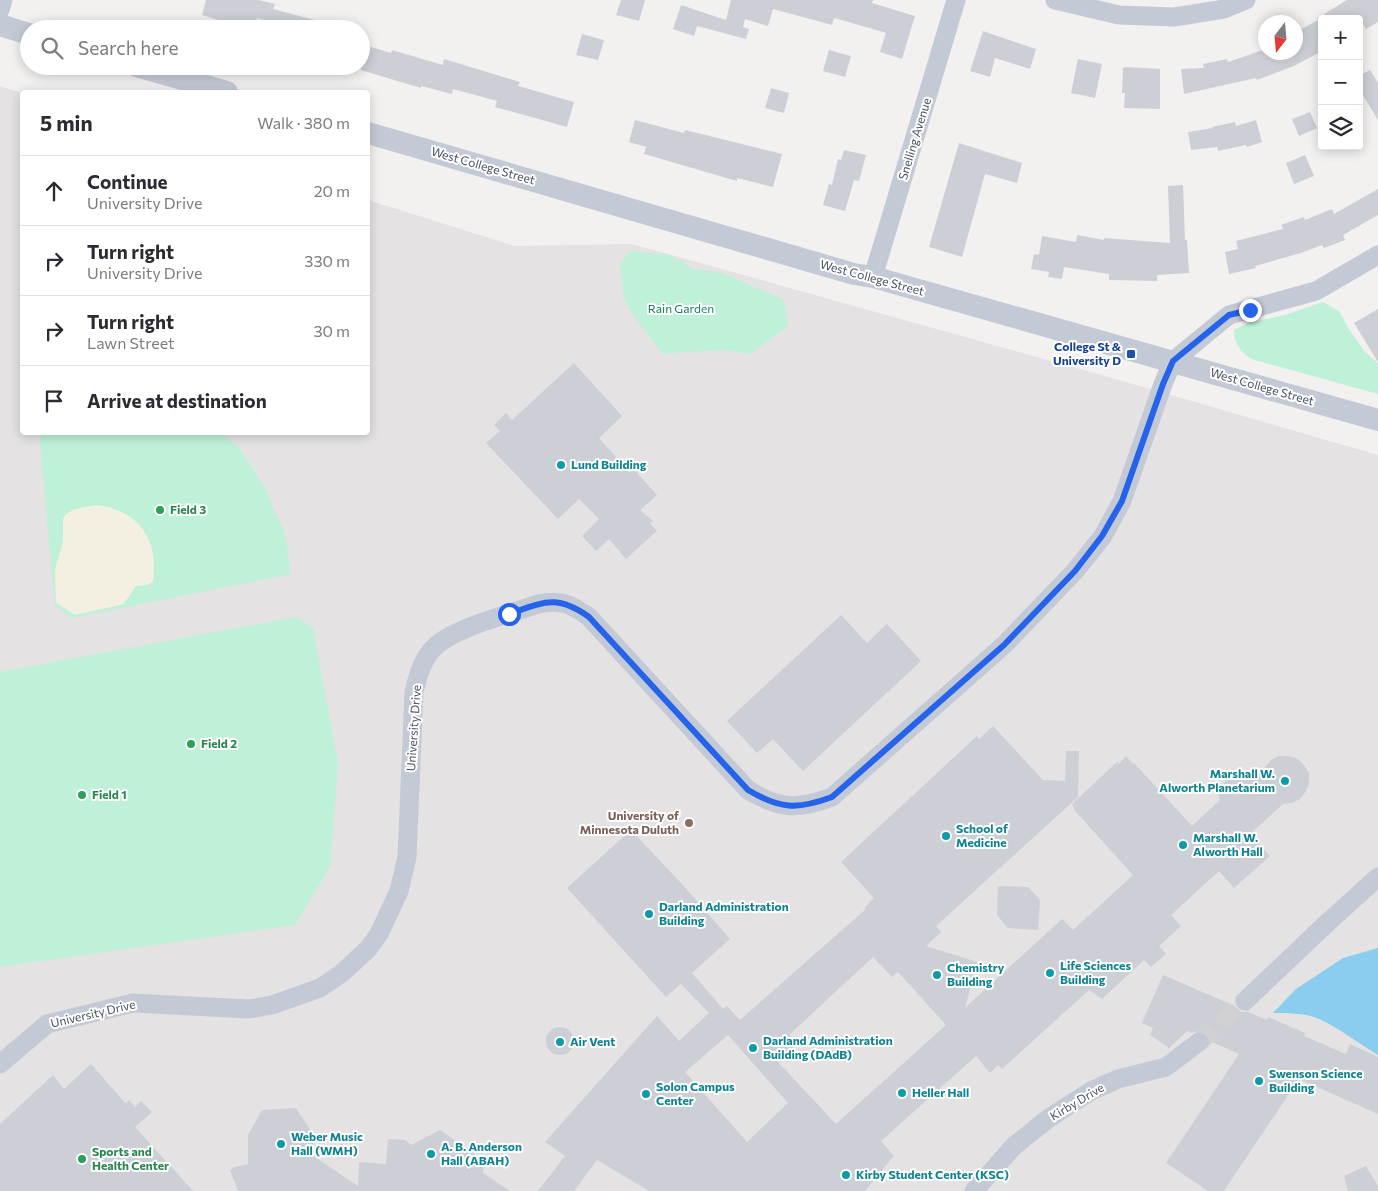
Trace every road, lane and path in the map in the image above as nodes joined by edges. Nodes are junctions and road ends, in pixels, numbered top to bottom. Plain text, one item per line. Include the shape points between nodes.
1 (3, 0) edge
2 (956, 0) edge
3 (1055, 0) edge
4 (1246, 0) edge
5 (0, 10) edge
6 (0, 25) edge
7 (20, 31) edge
8 (168, 75) edge
9 (220, 90) edge
10 (370, 134) edge
11 (1378, 255) edge
12 (873, 277) junction
13 (1173, 361) junction
14 (1378, 420) edge
15 (1378, 877) edge
16 (1245, 1001) tunnel mouth
17 (1199, 1042) tunnel mouth
18 (0, 1064) edge
19 (974, 1191) edge

1 - 5 street
2 - 12 street, Snelling Avenue
3 - 4 street via 1119,15 1174,17 1224,9
6 - 7 street
8 - 9 street
10 - 12 street, West College Street
11 - 13 street via 1316,291 1229,315
12 - 13 street, West College Street
13 - 14 street, West College Street
13 - 18 street, University Drive via 1122,501 1092,550 1004,645 832,797 810,805 791,806 765,800 748,790 589,617 561,602 538,604 462,630 438,644 427,657 418,674 414,692 407,857 399,890 379,934 342,973 320,988 272,1005 249,1009 133,1003 46,1024
15 - 16 street
17 - 19 street, Kirby Drive via 1166,1067 1118,1079 1066,1107 1014,1146

